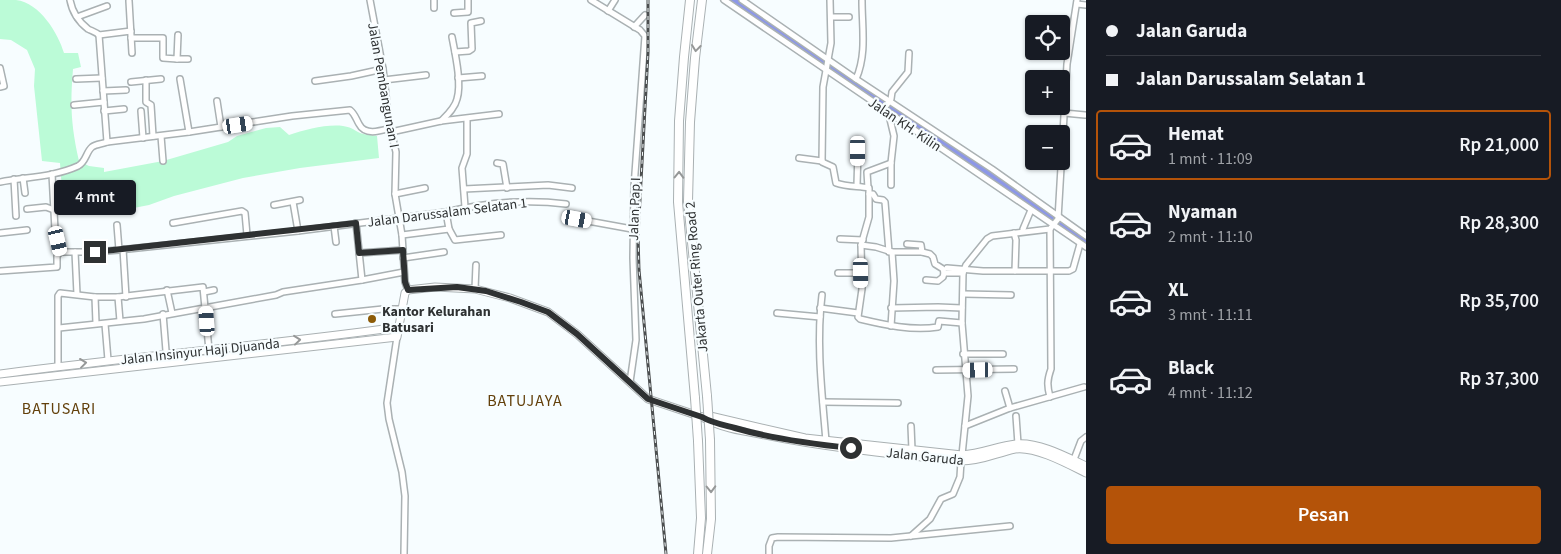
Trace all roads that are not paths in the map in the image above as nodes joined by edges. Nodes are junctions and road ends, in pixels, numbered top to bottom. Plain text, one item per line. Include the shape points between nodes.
1 (70, 0) edge
2 (370, 0) edge
3 (434, 0) edge
4 (468, 0) edge
5 (591, 0) edge
6 (615, 0) edge
7 (690, 0) edge
8 (702, 0) edge
9 (724, 0) edge
10 (742, 0) edge
11 (830, 0) edge
12 (128, 1) edge
13 (862, 1) edge
14 (1077, 2) edge
15 (1086, 5) edge
16 (107, 6) dead end
17 (434, 8) dead end
18 (608, 11) junction
19 (454, 13) dead end
20 (645, 15) dead end
21 (77, 17) junction
22 (831, 17) junction
23 (849, 17) dead end
24 (481, 21) dead end
25 (634, 27) junction
26 (131, 31) junction
27 (100, 35) junction
28 (178, 35) dead end
29 (452, 37) dead end
30 (131, 38) junction
31 (455, 52) junction
32 (132, 53) dead end
33 (909, 53) dead end
34 (177, 59) junction
35 (188, 59) dead end
36 (828, 65) junction
37 (0, 68) edge
38 (383, 69) junction
39 (1067, 70) edge
40 (426, 76) dead end
41 (482, 76) dead end
42 (102, 78) junction
43 (458, 78) junction
44 (76, 79) dead end
45 (161, 79) dead end
46 (180, 79) dead end
47 (856, 79) junction
48 (146, 80) junction
49 (384, 80) junction
50 (315, 81) dead end
51 (131, 82) dead end
52 (0, 87) edge
53 (126, 90) dead end
54 (103, 92) junction
55 (217, 101) dead end
56 (104, 102) junction
57 (74, 105) dead end
58 (886, 106) junction
59 (124, 108) dead end
60 (104, 110) junction
61 (141, 111) dead end
62 (1070, 111) edge
63 (499, 114) dead end
64 (889, 114) junction
65 (1064, 115) edge
66 (1085, 115) edge
67 (467, 119) junction
68 (441, 121) junction
69 (221, 127) junction
70 (390, 130) junction
71 (189, 132) junction
72 (154, 136) junction
73 (161, 136) junction
74 (143, 138) junction
75 (107, 142) junction
76 (858, 151) dead end
77 (799, 158) dead end
78 (822, 160) junction
79 (163, 161) dead end
80 (497, 163) dead end
81 (891, 163) junction
82 (52, 174) junction
83 (989, 174) junction
84 (23, 178) junction
85 (14, 179) junction
86 (0, 182) edge
87 (858, 185) junction
88 (891, 185) dead end
89 (426, 188) dead end
90 (507, 188) junction
91 (572, 188) dead end
92 (464, 189) junction
93 (868, 191) junction
94 (25, 193) dead end
95 (395, 194) junction
96 (300, 200) dead end
97 (293, 202) junction
98 (566, 204) dead end
99 (274, 205) dead end
100 (465, 207) junction
101 (27, 209) dead end
102 (54, 210) junction
103 (1031, 210) junction
104 (446, 212) junction
105 (16, 216) dead end
106 (399, 217) junction
107 (577, 219) dead end
108 (173, 223) dead end
109 (356, 223) junction
110 (1055, 223) junction
111 (118, 225) dead end
112 (334, 226) junction
113 (449, 229) junction
114 (632, 229) junction
115 (1023, 229) dead end
116 (27, 230) dead end
117 (298, 230) junction
118 (0, 233) edge
119 (1014, 233) junction
120 (402, 234) junction
121 (247, 235) junction
122 (501, 236) dead end
123 (1086, 236) edge
124 (840, 239) dead end
125 (336, 242) dead end
126 (862, 243) junction
127 (906, 244) dead end
128 (1080, 244) junction
129 (1086, 247) edge
130 (121, 250) junction
131 (403, 250) junction
132 (60, 252) junction
133 (75, 252) junction
134 (444, 252) dead end
135 (890, 252) junction
136 (922, 252) junction
137 (359, 253) junction
138 (403, 258) junction
139 (476, 265) dead end
140 (946, 270) junction
141 (0, 271) edge
142 (964, 271) junction
143 (1015, 271) junction
144 (1051, 271) junction
145 (404, 272) junction
146 (838, 273) dead end
147 (861, 273) junction
148 (362, 280) junction
149 (926, 280) dead end
150 (167, 290) junction
151 (214, 290) dead end
152 (408, 290) junction
153 (475, 290) junction
154 (204, 292) junction
155 (77, 294) junction
156 (964, 294) junction
157 (822, 295) dead end
158 (1011, 295) dead end
159 (126, 296) junction
160 (94, 297) junction
161 (118, 297) junction
162 (206, 306) junction
163 (820, 308) junction
164 (891, 308) junction
165 (962, 308) junction
166 (402, 309) junction
167 (172, 313) junction
168 (777, 313) dead end
169 (858, 313) junction
170 (163, 314) junction
171 (335, 314) dead end
172 (820, 317) junction
173 (120, 321) junction
174 (96, 323) junction
175 (962, 323) junction
176 (105, 324) junction
177 (891, 326) junction
178 (400, 327) junction
179 (59, 328) junction
180 (397, 337) junction
181 (209, 350) junction
182 (166, 354) junction
183 (963, 354) junction
184 (1003, 354) dead end
185 (108, 360) junction
186 (166, 363) junction
187 (58, 366) junction
188 (1014, 369) dead end
189 (936, 370) dead end
190 (965, 370) junction
191 (11, 373) junction
192 (0, 374) edge
193 (12, 381) junction
194 (0, 382) edge
195 (630, 382) junction
196 (1084, 388) dead end
197 (1005, 391) dead end
198 (1050, 397) junction
199 (823, 402) junction
200 (898, 402) dead end
201 (1010, 408) junction
202 (1016, 416) dead end
203 (911, 426) dead end
204 (965, 426) junction
205 (1086, 437) edge
206 (804, 440) junction
207 (826, 440) junction
208 (1018, 444) junction
209 (879, 449) junction
210 (912, 450) junction
211 (898, 451) junction
212 (962, 458) junction
213 (1072, 463) junction
214 (1086, 466) edge
215 (1086, 473) edge
216 (1010, 526) dead end
217 (910, 536) junction
218 (404, 554) edge
219 (698, 554) edge
220 (707, 554) edge
221 (769, 554) edge

1 - 21 street
2 - 38 street, Jalan Pembangunan I
3 - 17 street
4 - 19 street via 468,12
5 - 18 street
6 - 18 street
219 -> 7 highway, Jakarta Outer Ring Road 2, bridge via 701,518 698,441 678,202 679,122
8 -> 220 highway, Jakarta Outer Ring Road 2, bridge via 690,122 688,201 710,440 711,519
9 - 36 street, Jalan KH. Kilin
10 - 36 street, Jalan KH. Kilin
11 - 22 street
12 - 26 street
13 - 47 street via 863,55
14 - 15 street
14 - 39 street
16 - 21 street
18 - 25 street
20 - 25 street
21 - 27 street
22 - 23 street
22 - 36 street
24 - 31 street via 471,23 472,49
25 - 114 street, Jalan Pap I via 645,36
26 - 27 street
26 - 30 street
27 - 42 street
28 - 34 street
29 - 31 street
30 - 32 street
30 - 34 street via 162,38 164,58
31 - 43 street
33 - 58 street via 908,72 892,92
34 - 35 street
36 - 47 street, Jalan KH. Kilin
36 - 58 street, Jalan KH. Kilin
36 - 78 street via 823,87
37 - 52 street via 4,86
38 - 49 street, Jalan Pembangunan I
38 - 50 street
40 - 49 street
41 - 43 street
42 - 44 street
42 - 54 street
43 - 68 street via 458,99
45 - 48 street
46 - 71 street
47 - 58 street, Jalan KH. Kilin
48 - 51 street
48 - 72 street via 146,102 151,105
49 - 70 street, Jalan Pembangunan I
53 - 54 street
54 - 56 street
55 - 69 street
56 - 57 street
56 - 60 street
58 - 64 street, Jalan KH. Kilin
58 - 83 street, Jalan KH. Kilin
59 - 60 street
60 - 75 street
61 - 74 street
62 - 66 street
63 - 67 street
64 - 81 street via 894,136
64 - 83 street, Jalan KH. Kilin
65 - 110 street
67 - 68 street
67 - 92 street via 467,154 462,168
68 - 70 street
69 - 70 street via 350,110 360,128 378,132
69 - 71 street
70 - 95 street, Jalan Pembangunan I via 397,159
71 - 73 street
72 - 73 street
72 - 74 street
73 - 79 street
74 - 75 street
75 - 82 street via 91,148 82,164
76 - 87 street
77 - 78 street
78 - 87 street via 825,165 833,167 836,182
80 - 90 street via 503,164
81 - 88 street
81 - 93 street via 867,172
82 - 84 street
82 - 102 street
83 - 103 street, Jalan KH. Kilin
83 - 110 street, Jalan KH. Kilin
84 - 85 street
84 - 94 street
85 - 86 street
85 - 105 street
87 - 93 street
89 - 95 street
90 - 91 street via 548,185
90 - 92 street
92 - 100 street
93 - 126 street via 869,217
93 - 135 street via 885,202
95 - 106 street, Jalan Pembangunan I
96 - 97 street
97 - 99 street
97 - 117 street
98 - 100 street, Jalan Darussalam Selatan 1 via 542,201
100 - 104 street, Jalan Darussalam Selatan 1
101 - 102 street via 46,207
102 - 132 street
103 - 110 street, Jalan KH. Kilin
103 - 115 street
104 - 106 street, Jalan Darussalam Selatan 1
104 - 113 street
106 - 109 street, Jalan Darussalam Selatan 1
106 - 120 street, Jalan Pembangunan I
107 - 114 street
108 - 121 street via 242,211 245,213
109 - 112 street, Jalan Darussalam Selatan 1
109 - 137 street
110 - 119 street
110 - 123 street, Jalan KH. Kilin
110 - 128 street, Jalan KH. Kilin
110 - 144 street via 1049,251
111 - 130 street
112 - 117 street, Jalan Darussalam Selatan 1
112 - 125 street
113 - 120 street
113 - 122 street via 455,240
114 - 195 street, Jalan Pap I via 636,340
116 - 118 street
117 - 121 street, Jalan Darussalam Selatan 1
119 - 142 street via 987,239
119 - 143 street
120 - 131 street, Jalan Pembangunan I
121 - 130 street, Jalan Darussalam Selatan 1
124 - 126 street
126 - 135 street
126 - 147 street
127 - 136 street via 921,245
128 - 129 street, Jalan KH. Kilin
128 - 144 street via 1073,269
130 - 133 street, Jalan Darussalam Selatan 1
130 - 159 street
131 - 137 street
131 - 138 street, Jalan Pembangunan I
132 - 133 street, Jalan Darussalam Selatan 1
132 - 141 street via 57,267
133 - 155 street
134 - 138 street
135 - 136 street
135 - 164 street via 894,282
136 - 140 street via 930,254 936,264
137 - 148 street
138 - 145 street, Jalan Pembangunan I
139 - 153 street
140 - 142 street
140 - 149 street via 938,282
142 - 143 street
142 - 156 street
143 - 144 street
144 - 198 street via 1051,369 1047,378
145 - 148 street
145 - 152 street, Jalan Pembangunan I
146 - 147 street
147 - 169 street
148 - 162 street
150 - 154 street via 203,286
150 - 159 street
150 - 167 street
151 - 154 street
152 - 153 main road, Jalan Garuda via 435,287
152 - 166 main road
153 - 195 main road, Jalan Garuda via 548,312
154 - 162 street
155 - 160 street
155 - 179 street via 58,294
156 - 158 street
156 - 165 street
157 - 163 street
159 - 161 street
160 - 161 street
160 - 174 street
161 - 173 street
162 - 167 street
162 - 181 street
163 - 169 street
163 - 172 street
164 - 165 street
164 - 177 street
165 - 175 street
166 - 171 street
166 - 178 main road
167 - 170 street
168 - 172 street
169 - 177 street via 860,319
170 - 173 street
170 - 182 street
172 - 199 street
173 - 176 street
174 - 176 street
174 - 179 street
175 - 177 street via 939,321 938,327 928,329
175 - 183 street
176 - 185 street
178 - 180 main road
181 -> 178 main road, Jalan Insinyur Haji Djuanda
179 - 187 street
180 - 186 main road, Jalan Insinyur Haji Djuanda
180 - 218 street via 387,402 405,496
181 - 182 main road, Jalan Insinyur Haji Djuanda
182 - 185 main road, Jalan Insinyur Haji Djuanda
182 - 186 street
183 - 184 street
183 - 190 street
187 -> 185 main road, Jalan Insinyur Haji Djuanda
186 - 193 main road, Jalan Insinyur Haji Djuanda
187 - 191 main road, Jalan Insinyur Haji Djuanda
188 - 190 street
189 - 190 street
190 - 204 street via 968,396
191 - 192 main road, Jalan Insinyur Haji Djuanda
191 - 193 main road
193 - 194 main road, Jalan Insinyur Haji Djuanda
195 - 206 main road, Jalan Garuda via 648,399 702,417 710,416 750,429
196 - 198 street
197 - 201 street
198 - 201 street
199 - 200 street
199 - 207 street
201 - 204 street
202 - 208 street
203 - 210 street
204 - 212 street
205 - 213 street via 1081,441
206 - 207 main road, Jalan Garuda
206 - 209 main road, Jalan Garuda
207 - 209 main road, Jalan Garuda
208 - 212 main road, Jalan Garuda
208 - 213 main road, Jalan Garuda via 1036,446
209 - 211 main road, Jalan Garuda
210 - 211 main road, Jalan Garuda
210 - 212 main road, Jalan Garuda
211 - 212 main road, Jalan Garuda
212 - 213 main road, Jalan Garuda via 976,461 1017,449
212 - 217 street via 960,477 953,494 941,499 930,519
213 - 214 main road, Jalan Garuda
213 - 215 main road, Jalan Garuda
216 - 217 street
217 - 221 street via 778,537 772,538

